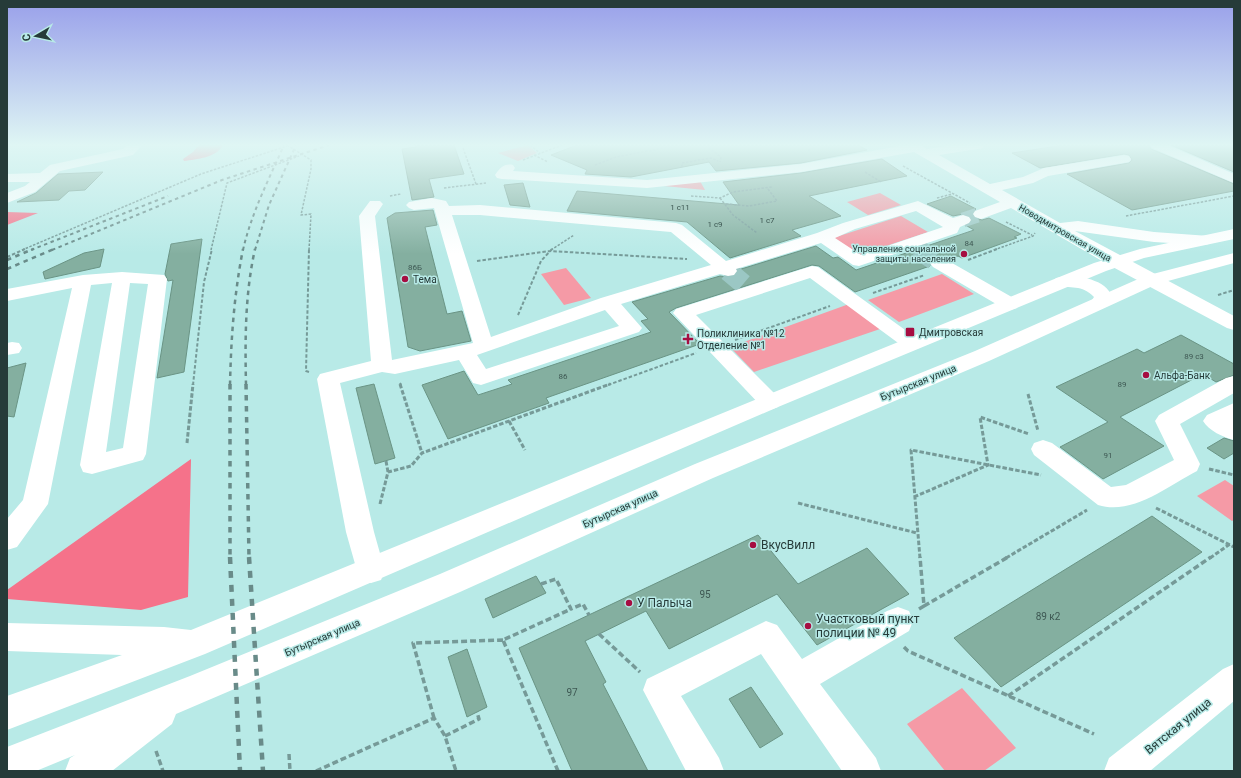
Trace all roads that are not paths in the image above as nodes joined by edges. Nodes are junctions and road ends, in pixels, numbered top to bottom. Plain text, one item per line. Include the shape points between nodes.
1 (39, 181) edge
2 (592, 181) edge
3 (660, 181) edge
4 (975, 181) edge
5 (1022, 181) edge
6 (988, 189) junction
7 (7, 198) edge
8 (1012, 203) junction
9 (375, 204) dead end
10 (414, 205) dead end
11 (443, 211) junction
12 (984, 213) tunnel mouth
13 (1057, 228) junction
14 (1234, 234) edge
15 (823, 237) junction
16 (1203, 240) junction
17 (1234, 258) edge
18 (1115, 261) junction
19 (943, 265) tunnel mouth
20 (722, 266) junction
21 (122, 278) junction
22 (83, 280) junction
23 (1151, 280) junction
24 (1062, 282) junction
25 (7, 295) edge
26 (608, 302) junction
27 (1099, 303) junction
28 (1010, 304) junction
29 (1234, 324) edge
30 (912, 344) junction
31 (484, 346) junction
32 (465, 352) junction
33 (382, 365) junction
34 (1234, 383) edge
35 (770, 402) junction
36 (1234, 411) edge
37 (1234, 432) edge
38 (1041, 444) road end
39 (7, 539) edge
40 (371, 571) junction
41 (892, 625) road end
42 (7, 637) edge
43 (194, 644) junction
44 (798, 679) junction
45 (1234, 680) edge
46 (190, 692) junction
47 (7, 713) edge
48 (7, 765) edge
49 (83, 771) edge
50 (706, 771) edge
51 (863, 771) edge
52 (1122, 771) edge

1 - 7 main road via 30,189
2 - 3 main road via 631,184
4 - 6 main road, Новодмитровская улица
5 - 6 main road
6 - 8 main road, Новодмитровская улица
8 - 12 main road
8 - 13 main road, Новодмитровская улица
9 - 33 main road via 367,216
10 - 11 main road via 438,203 441,204
11 - 20 main road via 480,210 676,228
11 - 31 main road
13 - 16 main road via 1078,226 1177,240
13 - 18 main road, Новодмитровская улица
14 - 16 main road
15 - 15 main road via 849,226 918,206 958,222 951,230 912,247 859,261
15 - 20 main road
16 - 18 main road
17 - 23 main road, Бутырская улица
18 - 23 main road, Новодмитровская улица
18 - 24 main road
19 - 28 main road
20 - 26 main road
21 - 21 main road via 112,341 92,465 134,454 158,279
21 - 22 main road
22 - 25 main road
22 - 39 main road via 35,504
23 - 27 main road, Бутырская улица
23 - 29 main road, Новодмитровская улица
24 - 27 main road via 1075,281 1097,289 1103,297
24 - 28 main road
26 - 31 main road
26 - 32 main road via 632,328 481,378
27 - 46 main road, Бутырская улица via 982,356 704,471 450,583
28 - 30 main road
30 - 35 main road
30 - 35 main road via 812,271 749,289 683,313
31 - 32 main road
32 - 33 main road via 396,367
33 - 40 main road via 328,379 360,532
34 - 38 main road via 1167,421 1188,464 1131,495 1107,498
35 - 40 main road
36 - 37 main road via 1215,421
40 - 43 main road
41 - 44 main road
42 - 43 main road
43 - 47 main road
44 - 50 main road via 766,635 659,690
44 - 51 main road
45 - 52 main road, Вятская улица
46 - 48 main road, Бутырская улица
46 - 49 main road

